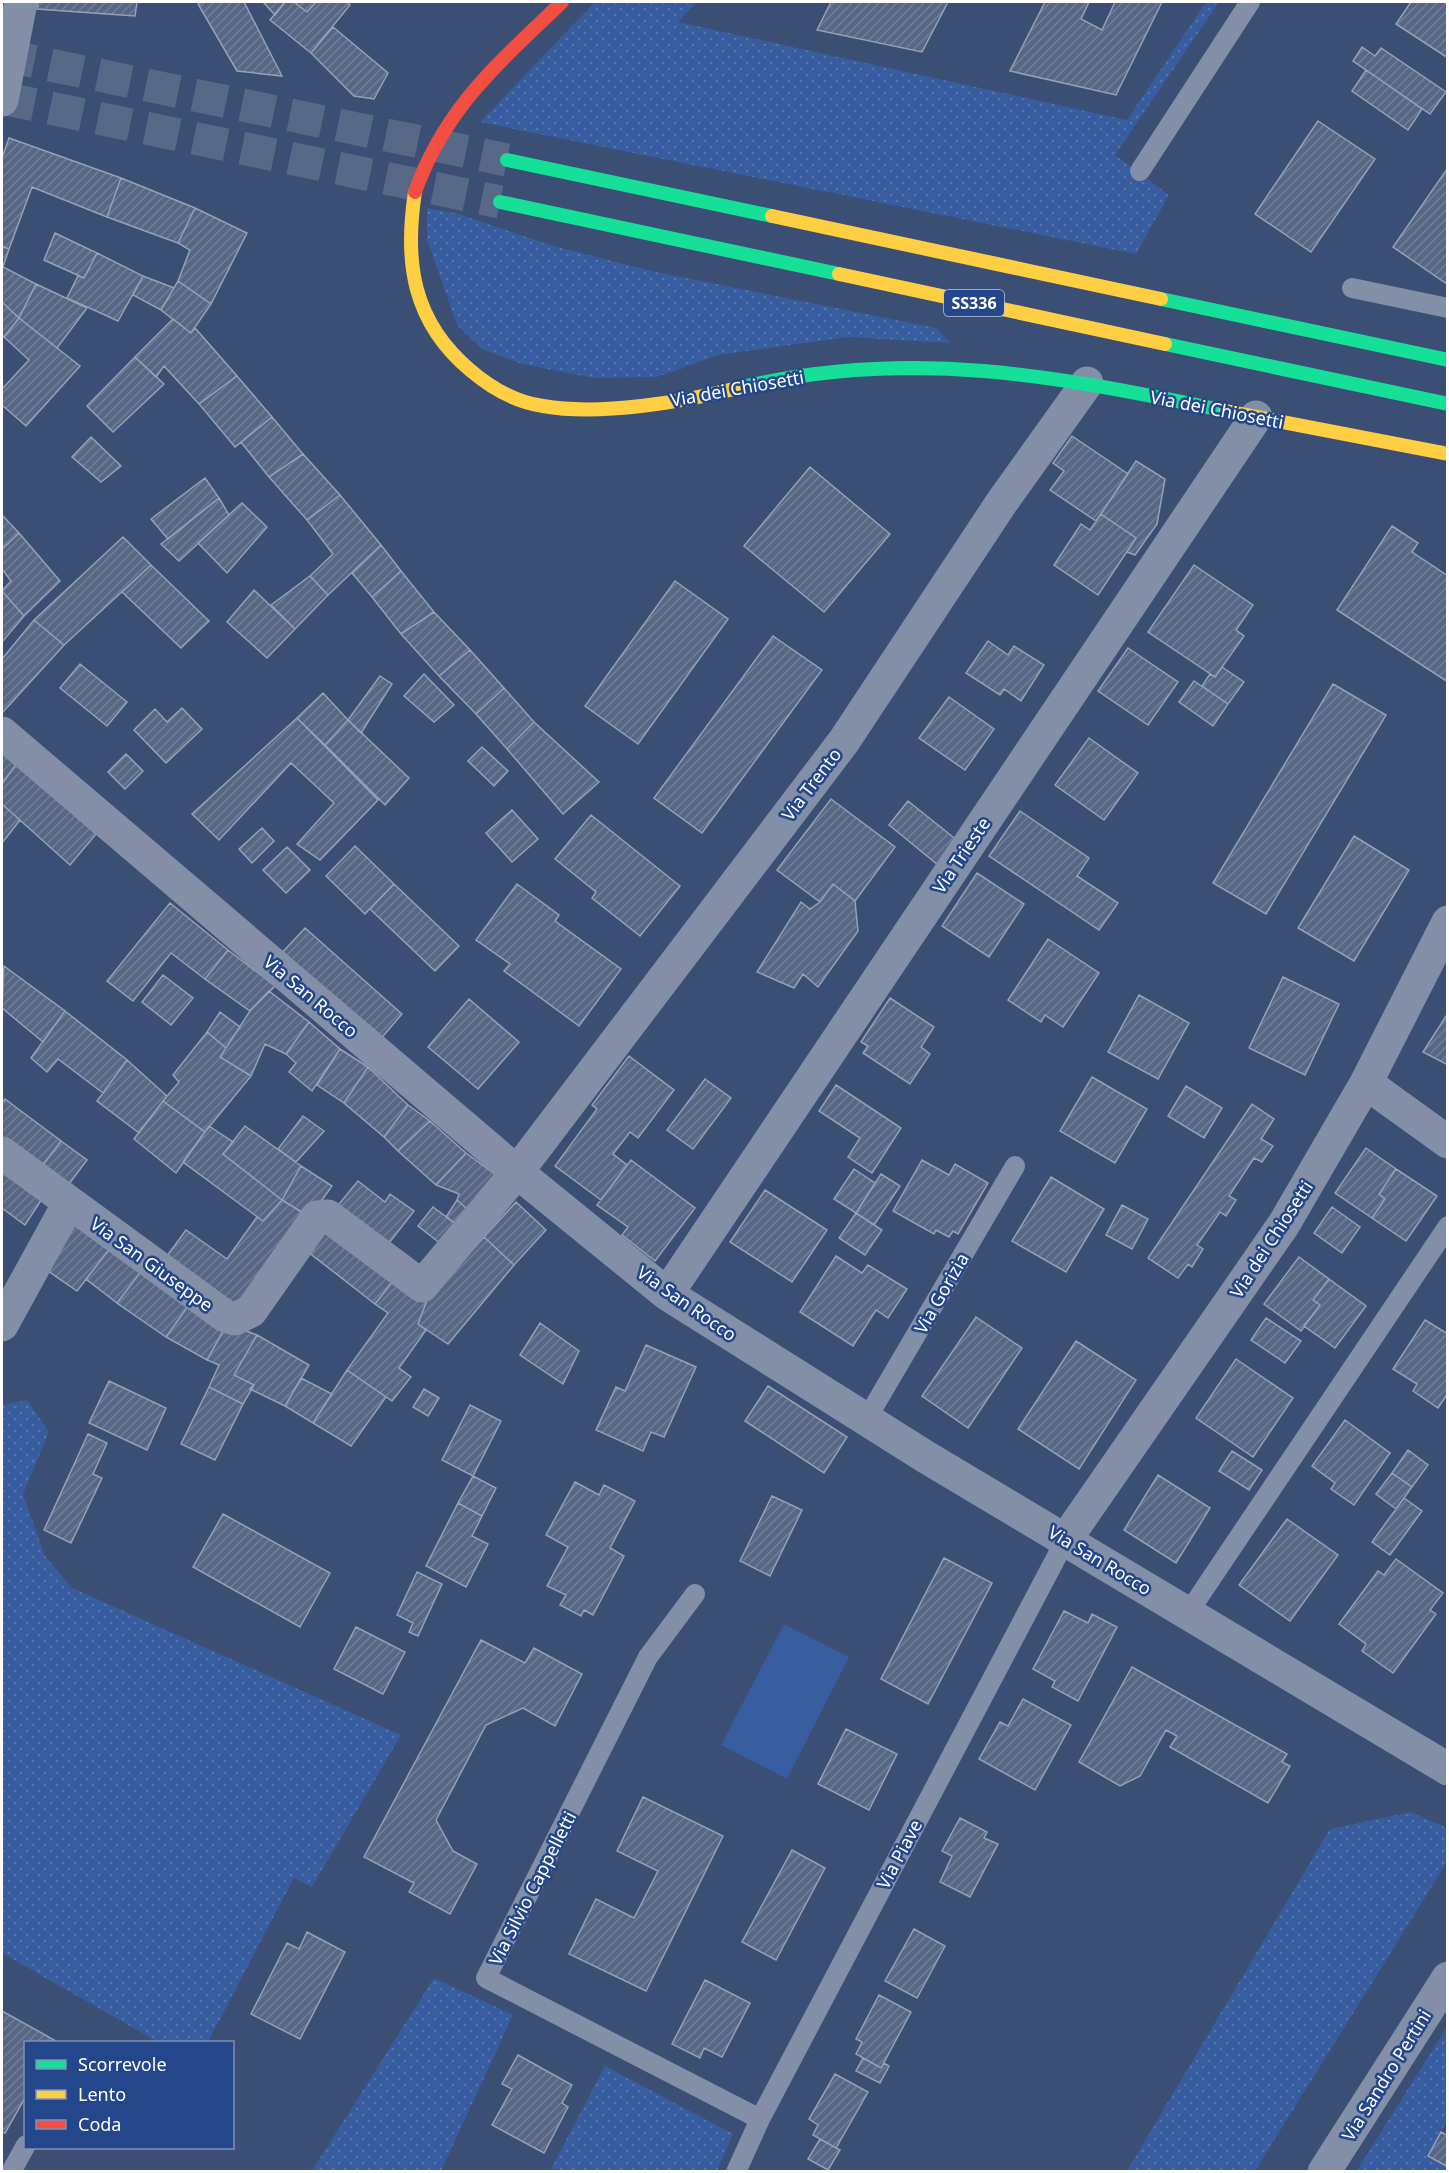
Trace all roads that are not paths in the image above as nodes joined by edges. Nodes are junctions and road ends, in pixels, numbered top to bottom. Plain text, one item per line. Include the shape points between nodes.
1 (21, 2) edge
2 (562, 2) edge
3 (1250, 2) edge
4 (2, 100) edge
5 (507, 160) tunnel mouth
6 (1140, 171) dead end
7 (500, 202) tunnel mouth
8 (1352, 288) dead end
9 (1448, 308) edge
10 (1448, 360) edge
11 (1087, 383) junction
12 (1448, 404) edge
13 (1256, 417) junction
14 (1448, 454) edge
15 (2, 733) edge
16 (1448, 922) edge
17 (1366, 1083) junction
18 (1448, 1142) edge
19 (2, 1154) edge
20 (1015, 1166) dead end
21 (517, 1172) junction
22 (69, 1203) junction
23 (1448, 1227) edge
24 (667, 1294) junction
25 (2, 1325) edge
26 (866, 1420) junction
27 (1066, 1539) junction
28 (695, 1594) dead end
29 (1188, 1613) junction
30 (1448, 1770) edge
31 (1448, 1978) edge
32 (760, 2119) junction
33 (24, 2149) edge
34 (11, 2172) edge
35 (736, 2172) edge
36 (1324, 2172) edge

1 - 4 street
2 - 11 main road, Via dei Chiosetti via 468,96 438,134 419,173 411,207 409,254 417,297 443,345 476,376 530,404 574,410 678,401 791,377 849,370 938,366
3 - 6 lane
5 - 10 main road, SS336
7 - 12 main road, SS336
8 - 9 lane
11 - 13 main road, Via dei Chiosetti
11 - 21 street, Via Trento via 1002,502 844,741
13 - 14 main road, Via dei Chiosetti
13 - 24 street, Via Trieste
15 - 21 street, Via San Rocco
16 - 17 street, Via dei Chiosetti
17 - 18 street
17 - 27 street, Via dei Chiosetti via 1284,1224
19 - 22 street, Via San Giuseppe
20 - 26 lane, Via Gorizia
21 - 22 street, Via San Giuseppe via 422,1286 328,1216 317,1217 251,1311 235,1319 216,1311
21 - 24 street, Via San Rocco
22 - 25 street
23 - 29 lane
24 - 26 street, Via San Rocco
26 - 27 street, Via San Rocco
27 - 29 street, Via San Rocco
27 - 32 lane, Via Piave
28 - 32 lane, Via Silvio Cappelletti via 648,1657 486,1978
29 - 30 street, Via San Rocco
31 - 36 street, Via Sandro Pertini
32 - 35 lane, Via Piave
33 - 34 lane

